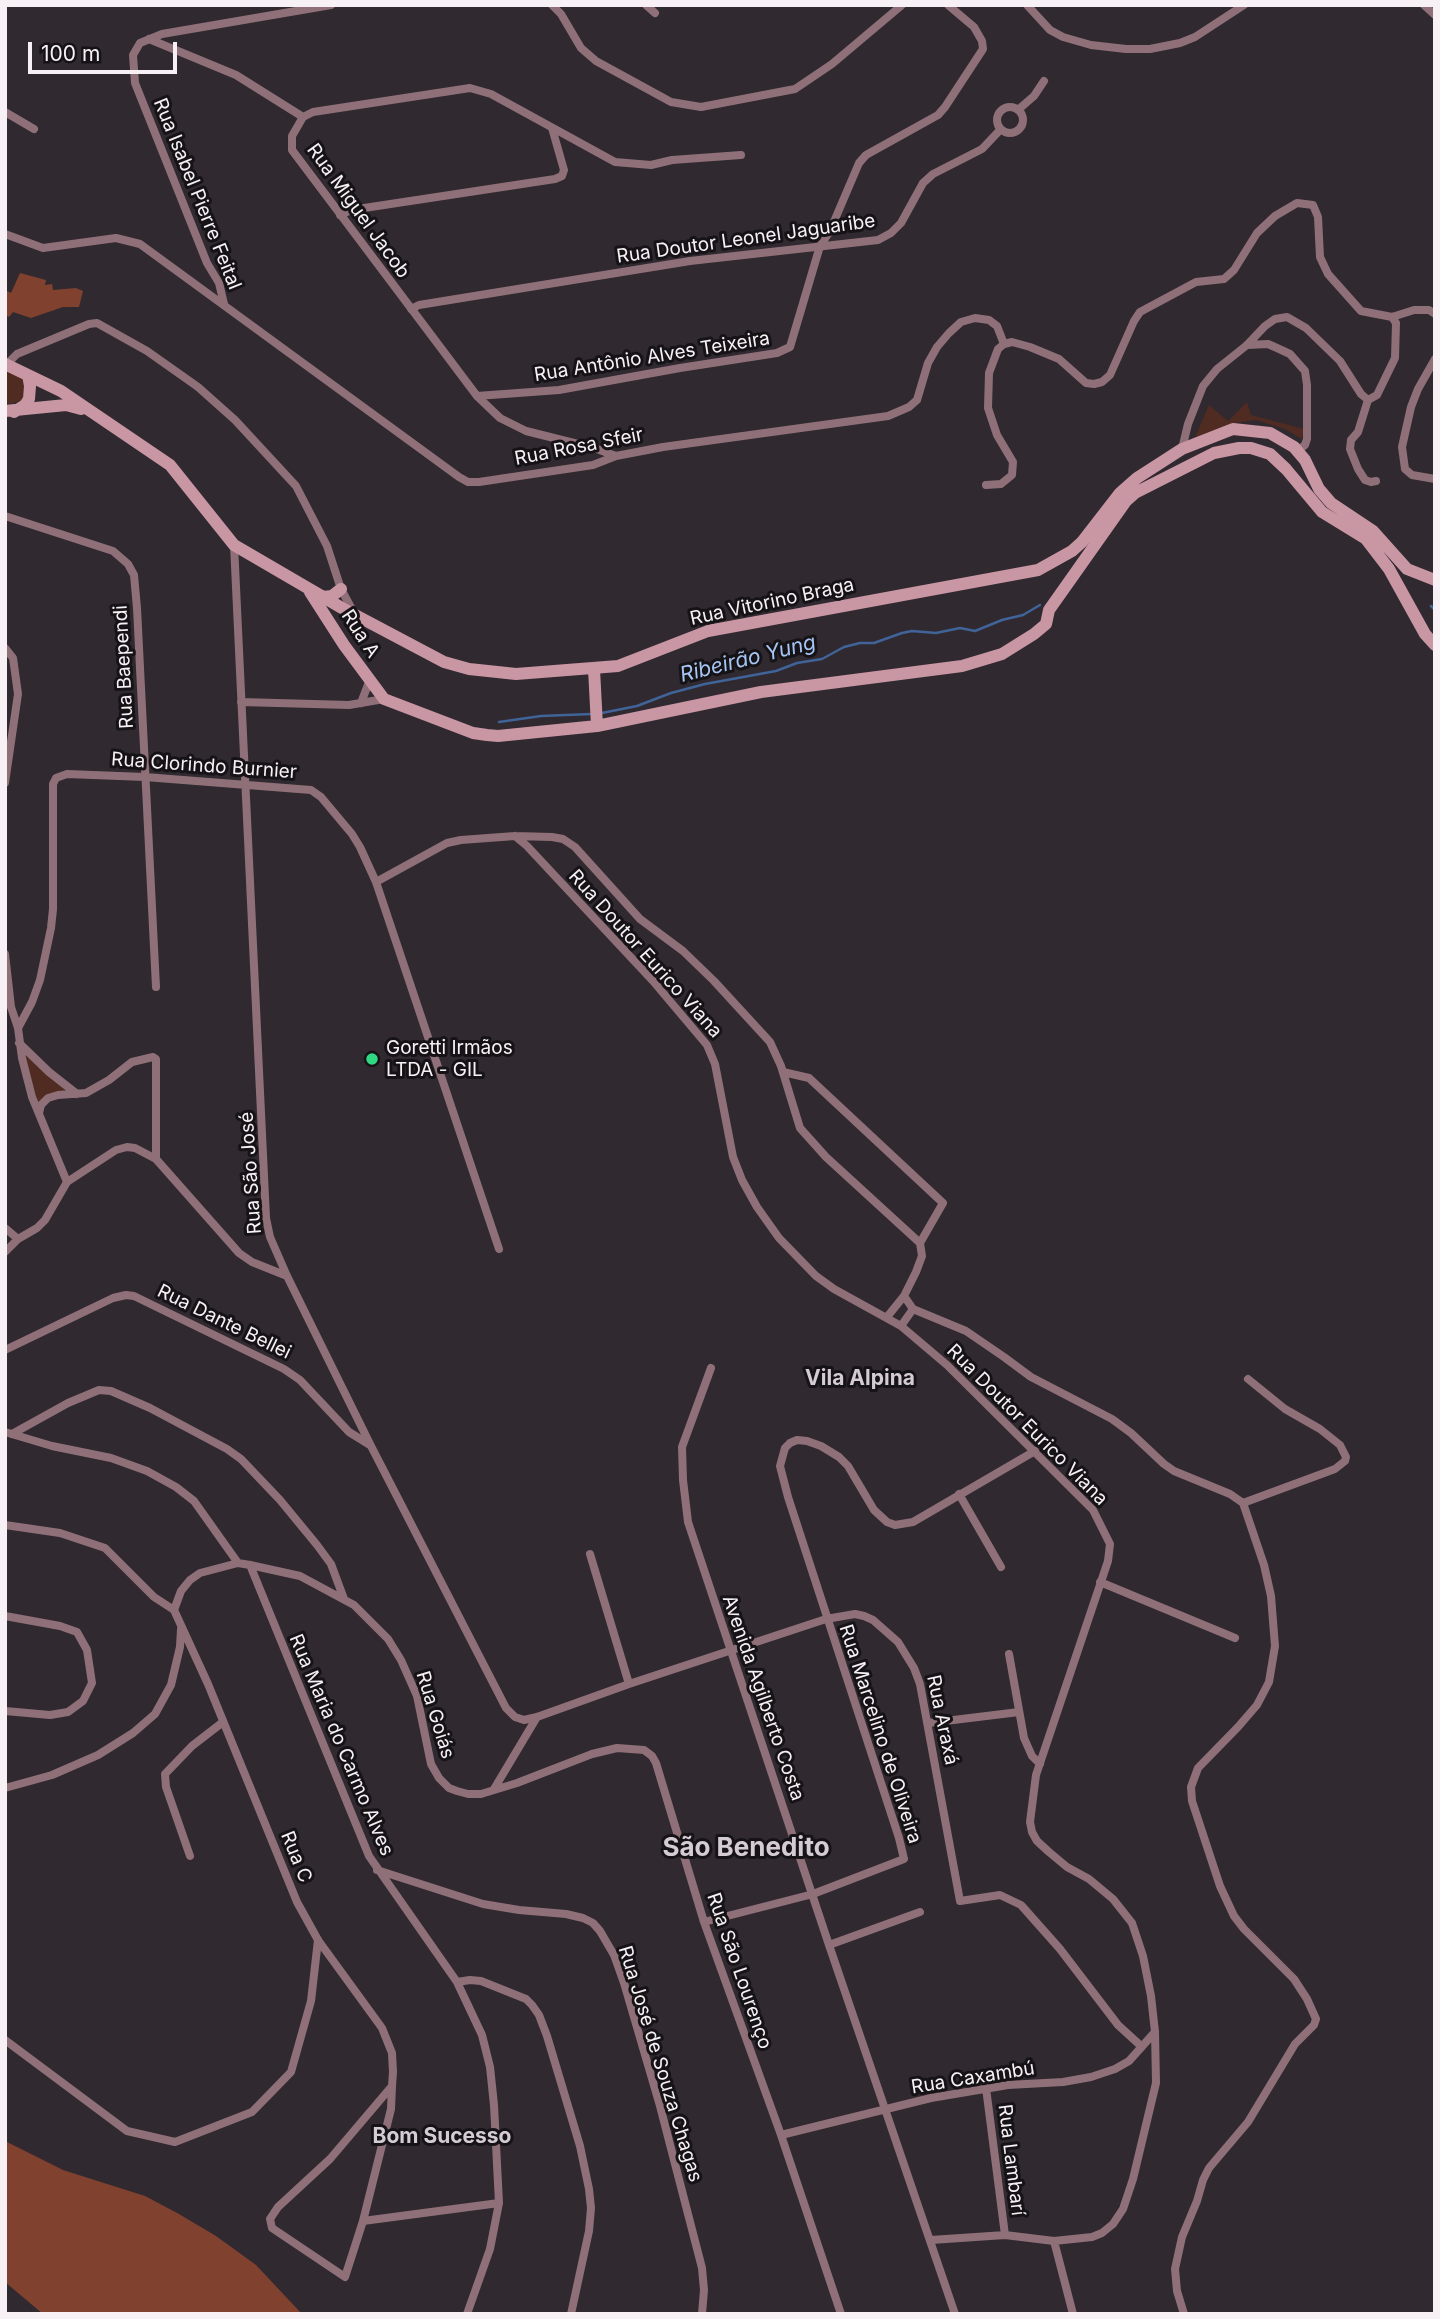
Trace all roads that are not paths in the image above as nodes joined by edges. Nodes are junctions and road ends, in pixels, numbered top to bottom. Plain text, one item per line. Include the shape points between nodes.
1 (331, 5) edge
2 (552, 5) edge
3 (646, 5) edge
4 (902, 5) edge
5 (948, 5) edge
6 (1027, 5) edge
7 (1244, 5) edge
8 (1424, 5) edge
9 (655, 13) dead end
10 (1435, 15) edge
11 (149, 39) junction
12 (1044, 82) dead end
13 (1019, 109) junction
14 (5, 112) edge
15 (303, 117) junction
16 (552, 128) junction
17 (34, 130) dead end
18 (1000, 130) junction
19 (741, 155) dead end
20 (340, 215) junction
21 (5, 234) edge
22 (820, 246) junction
23 (224, 304) junction
24 (411, 309) junction
25 (1435, 314) edge
26 (1392, 317) junction
27 (1004, 344) junction
28 (1247, 345) junction
29 (1435, 359) edge
30 (6, 365) edge
31 (28, 375) junction
32 (477, 396) junction
33 (1368, 400) junction
34 (91, 411) junction
35 (9, 412) edge
36 (1182, 449) junction
37 (1297, 451) junction
38 (1270, 454) junction
39 (615, 456) junction
40 (1435, 479) edge
41 (1376, 481) dead end
42 (986, 485) dead end
43 (5, 516) edge
44 (234, 545) junction
45 (1435, 580) edge
46 (308, 589) junction
47 (341, 589) junction
48 (323, 597) junction
49 (342, 608) junction
50 (355, 615) junction
51 (329, 622) junction
52 (1435, 645) edge
53 (5, 648) edge
54 (594, 669) junction
55 (369, 682) junction
56 (384, 699) junction
57 (241, 702) junction
58 (361, 703) junction
59 (596, 723) junction
60 (145, 777) junction
61 (5, 783) edge
62 (245, 784) junction
63 (515, 836) junction
64 (376, 882) junction
65 (5, 954) edge
66 (156, 987) dead end
67 (18, 1028) junction
68 (19, 1042) junction
69 (783, 1072) junction
70 (77, 1094) junction
71 (39, 1113) junction
72 (156, 1159) junction
73 (68, 1182) junction
74 (5, 1228) edge
75 (18, 1238) junction
76 (920, 1242) junction
77 (499, 1249) dead end
78 (5, 1252) edge
79 (287, 1276) junction
80 (904, 1296) junction
81 (913, 1310) junction
82 (887, 1317) junction
83 (901, 1326) junction
84 (5, 1350) edge
85 (711, 1368) dead end
86 (1248, 1379) dead end
87 (9, 1433) edge
88 (370, 1446) junction
89 (1035, 1451) junction
90 (959, 1494) junction
91 (1243, 1503) junction
92 (5, 1525) edge
93 (590, 1554) dead end
94 (238, 1563) junction
95 (250, 1565) junction
96 (1001, 1567) dead end
97 (1100, 1582) junction
98 (344, 1599) junction
99 (174, 1610) junction
100 (5, 1616) edge
101 (826, 1619) junction
102 (181, 1628) junction
103 (1235, 1638) dead end
104 (730, 1651) junction
105 (1009, 1654) dead end
106 (629, 1685) junction
107 (5, 1711) edge
108 (1019, 1712) junction
109 (537, 1717) junction
110 (223, 1723) junction
111 (929, 1723) junction
112 (1040, 1764) junction
113 (5, 1788) edge
114 (494, 1789) junction
115 (190, 1856) dead end
116 (377, 1870) junction
117 (813, 1894) junction
118 (920, 1913) dead end
119 (704, 1922) junction
120 (318, 1940) junction
121 (829, 1945) junction
122 (457, 1982) junction
123 (1155, 2032) junction
124 (5, 2040) edge
125 (1141, 2046) junction
126 (392, 2086) junction
127 (986, 2088) junction
128 (885, 2110) junction
129 (782, 2135) junction
130 (499, 2203) junction
131 (363, 2221) junction
132 (1004, 2235) junction
133 (931, 2240) junction
134 (1054, 2241) junction
135 (467, 2314) edge
136 (571, 2314) edge
137 (702, 2314) edge
138 (841, 2314) edge
139 (956, 2314) edge
140 (1073, 2314) edge
141 (1184, 2314) edge

1 - 11 street
2 - 4 street via 581,48 596,61 671,102 701,107 795,89
3 - 9 street
5 - 22 street, Rua Antônio Alves Teixeira via 979,34 983,49 938,115 866,155
6 - 7 street via 1063,37 1126,49 1180,43
8 - 10 street
11 - 15 street via 236,75
11 - 23 street, Rua Isabel Pierre Feital via 140,43 133,55 135,83
12 - 13 street
13 - 18 street, Rua Doutor Leonel Jaguaribe via 1002,111
13 - 18 street, Rua Doutor Leonel Jaguaribe via 1021,127 1014,132
14 - 17 street
15 - 16 street, Rua Miguel Jacob via 329,108 470,88 491,94
15 - 20 street, Rua Miguel Jacob via 292,136 292,150
16 - 19 street, Rua Miguel Jacob via 625,164
16 - 20 street via 564,170 555,179
18 - 22 street, Rua Doutor Leonel Jaguaribe via 982,149 923,183 891,233 878,240
20 - 24 street, Rua Miguel Jacob
21 - 23 street, Rua Rosa Sfeir via 43,248 105,238 130,239
22 - 24 street, Rua Doutor Leonel Jaguaribe via 690,261
22 - 32 street, Rua Antônio Alves Teixeira via 794,340 785,351 559,390
23 - 39 street, Rua Rosa Sfeir via 468,482 593,465
24 - 32 street, Rua Miguel Jacob
25 - 26 street via 1414,310
26 - 27 street via 1361,311 1328,274 1320,257 1313,205 1297,203 1257,233 1224,279 1196,282 1140,312 1110,375 1102,382 1086,383 1059,359 1019,344
26 - 33 street via 1396,323 1395,358 1377,395
27 - 39 street, Rua Rosa Sfeir via 997,326 989,320 961,323 937,347 917,400 888,416
27 - 42 street via 993,356 988,408 991,423 1013,462 1012,475 1001,484
28 - 33 street via 1275,319 1293,319 1340,362
28 - 36 street via 1203,386
28 - 37 street via 1277,348 1290,354 1305,371 1307,439
29 - 40 street via 1411,407 1402,447 1405,470
30 - 31 main road, Rua Vitorino Braga
30 - 47 street via 17,354 89,324 104,326 147,351 235,420 296,486 327,546
31 - 34 main road, Rua Vitorino Braga
31 - 35 main road via 29,399
32 - 39 street, Rua Miguel Jacob via 500,418 526,431
33 - 41 street via 1350,449 1365,480
34 - 35 main road via 66,405
34 - 44 main road, Rua Vitorino Braga via 170,465
36 - 37 main road, Rua Vitorino Braga via 1233,429 1270,433
36 - 54 main road, Rua Vitorino Braga via 1120,493 1072,551 1038,570 708,631 635,661
37 - 38 main road
37 - 45 main road via 1331,503 1373,531 1407,569
38 - 52 main road via 1322,512 1366,539
38 - 59 main road via 1240,447 1214,453 1141,488 1126,501 1049,610 1046,624 1002,654 962,666 761,692
43 - 60 street, Rua Baependi via 113,551 134,575
44 - 46 main road, Rua Vitorino Braga
44 - 57 street, Rua São José
46 - 48 main road, Rua Vitorino Braga
46 - 51 main road, Rua A
47 - 48 main road
47 - 49 street
47 - 50 street
48 - 49 main road, Rua Vitorino Braga
49 - 50 main road, Rua Vitorino Braga
49 - 51 main road
50 - 54 main road, Rua Vitorino Braga via 444,662 469,669 516,674
51 - 55 main road, Rua A
53 - 61 street via 13,659 18,694
54 - 59 main road
55 - 56 main road, Rua A
55 - 58 street
56 - 58 street
56 - 59 main road via 487,735
57 - 58 street
57 - 62 street, Rua São José
60 - 62 street, Rua Clorindo Burnier
60 - 66 street, Rua Baependi
60 - 67 street, Rua Clorindo Burnier via 66,774 56,778 51,928 40,980
62 - 64 street, Rua Clorindo Burnier via 311,790 321,797 360,846
62 - 79 street, Rua São José via 266,1218
63 - 64 street via 447,843
63 - 69 street via 552,837 575,846 640,919 683,951 743,1011 770,1042
63 - 82 street, Rua Doutor Eurico Viana via 653,981 707,1045 742,1180 779,1238 816,1276
64 - 77 street, Rua Clorindo Burnier
65 - 67 street
67 - 68 street
68 - 70 street
68 - 71 street
69 - 76 street via 800,1128
69 - 76 street via 809,1078 943,1203
70 - 71 street via 48,1098
70 - 72 street via 96,1089 132,1062 156,1059
71 - 73 street
72 - 73 street via 127,1147
72 - 79 street via 239,1253
73 - 75 street via 45,1220
74 - 75 street
75 - 78 street
76 - 80 street via 922,1256
79 - 88 street, Rua São José
80 - 81 street
80 - 82 street
81 - 83 street
81 - 91 street via 966,1331 1031,1377 1112,1419 1164,1464
82 - 83 street, Rua Doutor Eurico Viana
83 - 89 street, Rua Doutor Eurico Viana
84 - 88 street, Rua Dante Bellei via 113,1298 134,1296 284,1368 349,1432
85 - 104 street, Avenida Agilberto Costa via 682,1447 682,1480 688,1522
86 - 91 street via 1285,1409 1321,1429 1340,1445 1346,1457 1335,1469
87 - 94 street via 147,1471 194,1501
87 - 98 street via 99,1390 150,1408 241,1459 331,1564
88 - 109 street, Rua São José via 506,1708 523,1720
89 - 90 street
89 - 97 street, Rua Doutor Eurico Viana via 1093,1510 1104,1529 1110,1544
90 - 96 street
90 - 101 street, Rua Marcelino de Oliveira via 913,1521 895,1525 874,1510 839,1457 807,1441 790,1443 780,1466
91 - 141 street via 1271,1596 1275,1646 1269,1682 1257,1705 1198,1768 1192,1801 1234,1916 1294,1979 1316,2019 1295,2044 1248,2122 1203,2180 1175,2269
92 - 99 street via 60,1533 105,1548 154,1597
93 - 106 street
94 - 95 street, Rua Goiás
94 - 99 street, Rua Goiás via 190,1580
95 - 98 street, Rua Goiás via 300,1576
95 - 116 street, Rua Maria do Carmo Alves
97 - 103 street
97 - 112 street, Rua Doutor Eurico Viana
98 - 114 street, Rua Goiás via 370,1619 401,1660 417,1696 431,1764 439,1778 449,1788 468,1794
99 - 102 street
100 - 107 street via 77,1632 87,1650 92,1683 83,1701 68,1712
101 - 104 street, Rua Araxá
101 - 111 street, Rua Araxá via 864,1615 898,1642 914,1668
101 - 117 street, Rua Marcelino de Oliveira via 904,1859
102 - 110 street, Rua C
102 - 113 street via 172,1685 155,1714 98,1755 52,1776
104 - 106 street, Rua Araxá
104 - 117 street, Avenida Agilberto Costa
105 - 108 street
106 - 109 street, Rua Araxá
108 - 111 street
108 - 112 street via 1031,1756
109 - 114 street
110 - 115 street via 165,1774
110 - 120 street, Rua C via 297,1902
111 - 125 street, Rua Araxá via 960,1901 1000,1895 1021,1905 1118,2025
112 - 123 street, Rua Doutor Eurico Viana via 1034,1784 1032,1832 1067,1867 1114,1899 1132,1923 1143,1956
114 - 119 street, Rua São Lourenço via 592,1754 617,1748 643,1750 656,1763
116 - 122 street, Rua Maria do Carmo Alves
116 - 137 street, Rua José de Souza Chagas via 483,1904 583,1918 600,1930 624,1983 660,2106 702,2268
117 - 119 street
117 - 121 street, Avenida Agilberto Costa
118 - 121 street
119 - 129 street, Rua São Lourenço
120 - 124 street via 312,2001 291,2072 252,2112 175,2141 127,2131
120 - 126 street, Rua C via 382,2028 392,2053
121 - 128 street, Avenida Agilberto Costa
122 - 130 street, Rua Maria do Carmo Alves via 482,2035 489,2067
122 - 136 street via 481,1982 526,1999 547,2036 580,2146 591,2208
123 - 125 street, Rua Caxambú
123 - 134 street, Rua Doutor Eurico Viana via 1156,2082 1123,2209 1102,2233
125 - 127 street, Rua Caxambú via 1129,2061 1091,2077
126 - 131 street, Rua C via 391,2109
126 - 131 street, Rua C via 330,2159 270,2219 272,2228 345,2277
127 - 128 street, Rua Caxambú
127 - 132 street, Rua Lambarí
128 - 129 street, Rua Caxambú
128 - 133 street, Avenida Agilberto Costa
129 - 138 street, Rua São Lourenço
130 - 131 street
130 - 135 street, Rua Maria do Carmo Alves
132 - 133 street, Rua Doutor Eurico Viana
132 - 134 street, Rua Doutor Eurico Viana
133 - 139 street, Avenida Agilberto Costa
134 - 140 street

